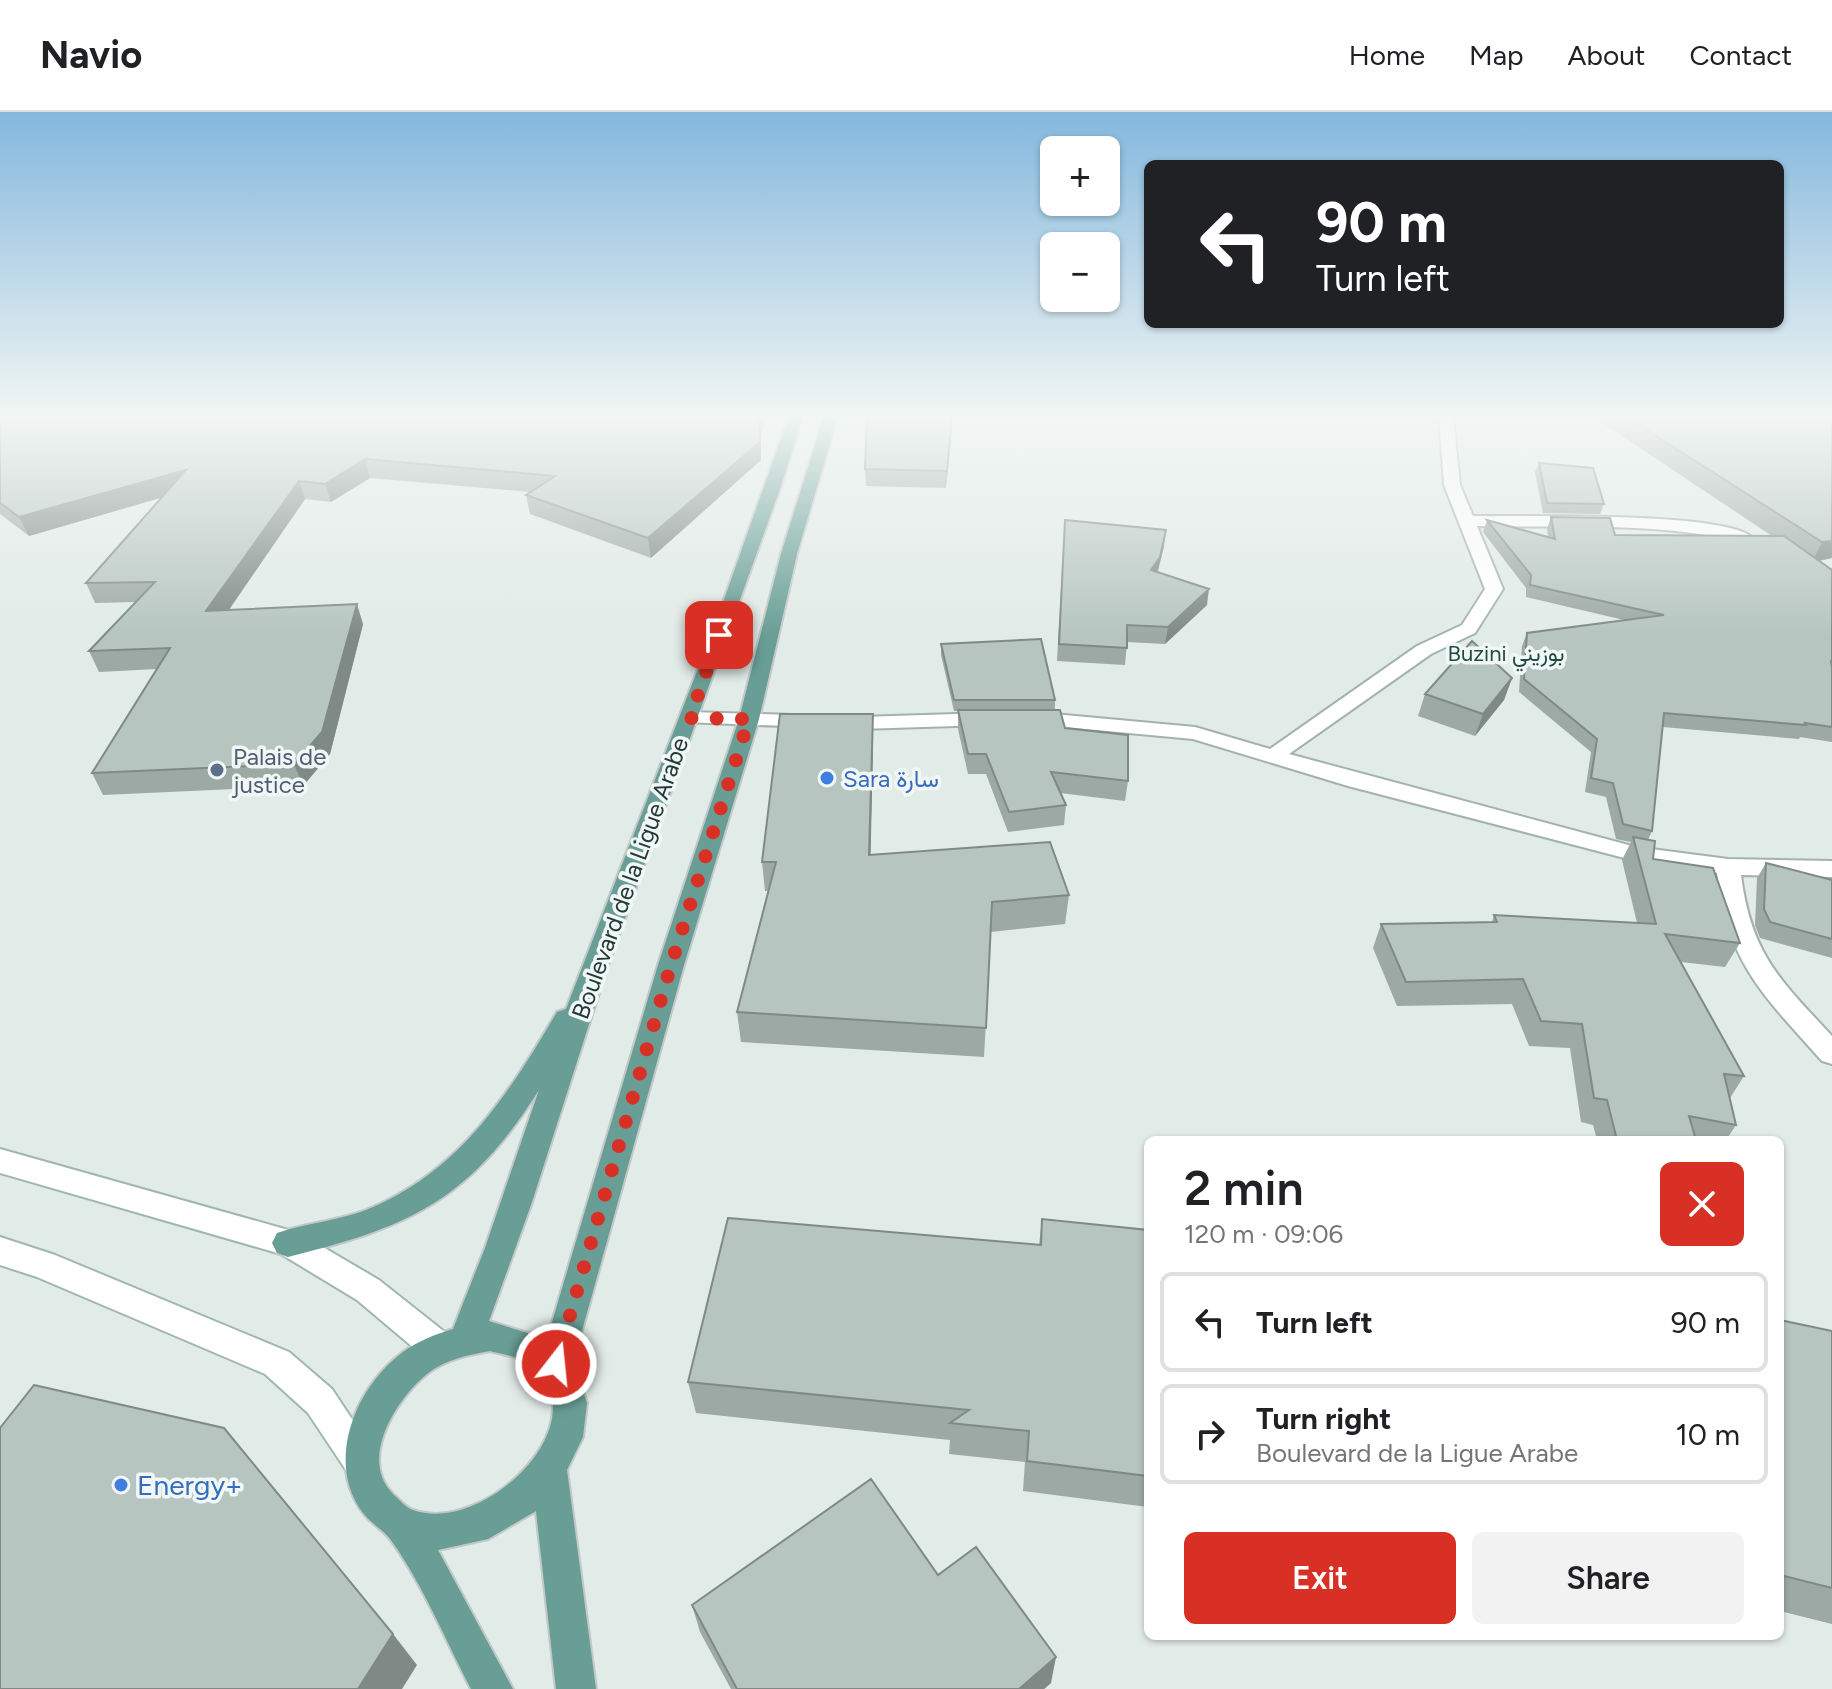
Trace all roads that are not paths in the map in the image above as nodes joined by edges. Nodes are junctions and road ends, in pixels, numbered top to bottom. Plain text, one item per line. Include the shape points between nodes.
1 (773, 490) edge
2 (810, 490) edge
3 (1454, 490) edge
4 (1464, 521) junction
5 (1745, 538) edge
6 (690, 718) junction
7 (749, 719) junction
8 (1275, 755) junction
9 (1728, 867) junction
10 (1832, 869) edge
11 (593, 971) junction
12 (1832, 1054) edge
13 (0, 1161) edge
14 (288, 1243) junction
15 (0, 1251) edge
16 (452, 1344) junction
17 (556, 1364) junction
18 (361, 1460) junction
19 (550, 1472) junction
20 (405, 1527) junction
21 (480, 1682) edge
22 (576, 1689) edge

1 - 6 main road, Boulevard de la Ligue Arabe
2 - 7 main road
3 - 4 street
4 - 5 street via 1680,526
4 - 8 street via 1494,589 1469,629 1424,650
6 - 7 street
6 - 11 main road, Boulevard de la Ligue Arabe
7 - 8 street via 1070,719 1195,733
7 - 17 main road via 671,965
8 - 9 street via 1564,837
9 - 10 street
9 - 12 street via 1738,927 1749,953
11 - 14 main road via 515,1108 474,1158 409,1205 371,1222
11 - 16 main road, Boulevard de la Ligue Arabe via 499,1260
13 - 14 street
14 - 16 street via 334,1264
15 - 18 street via 277,1363 320,1401
16 - 17 main road via 490,1336 515,1339
16 - 18 main road via 395,1382 366,1429
17 - 19 main road via 568,1386 571,1411 565,1444
18 - 20 main road via 366,1487 380,1511
19 - 20 main road via 527,1499 499,1518 466,1530 434,1533
19 - 22 main road
20 - 21 main road

